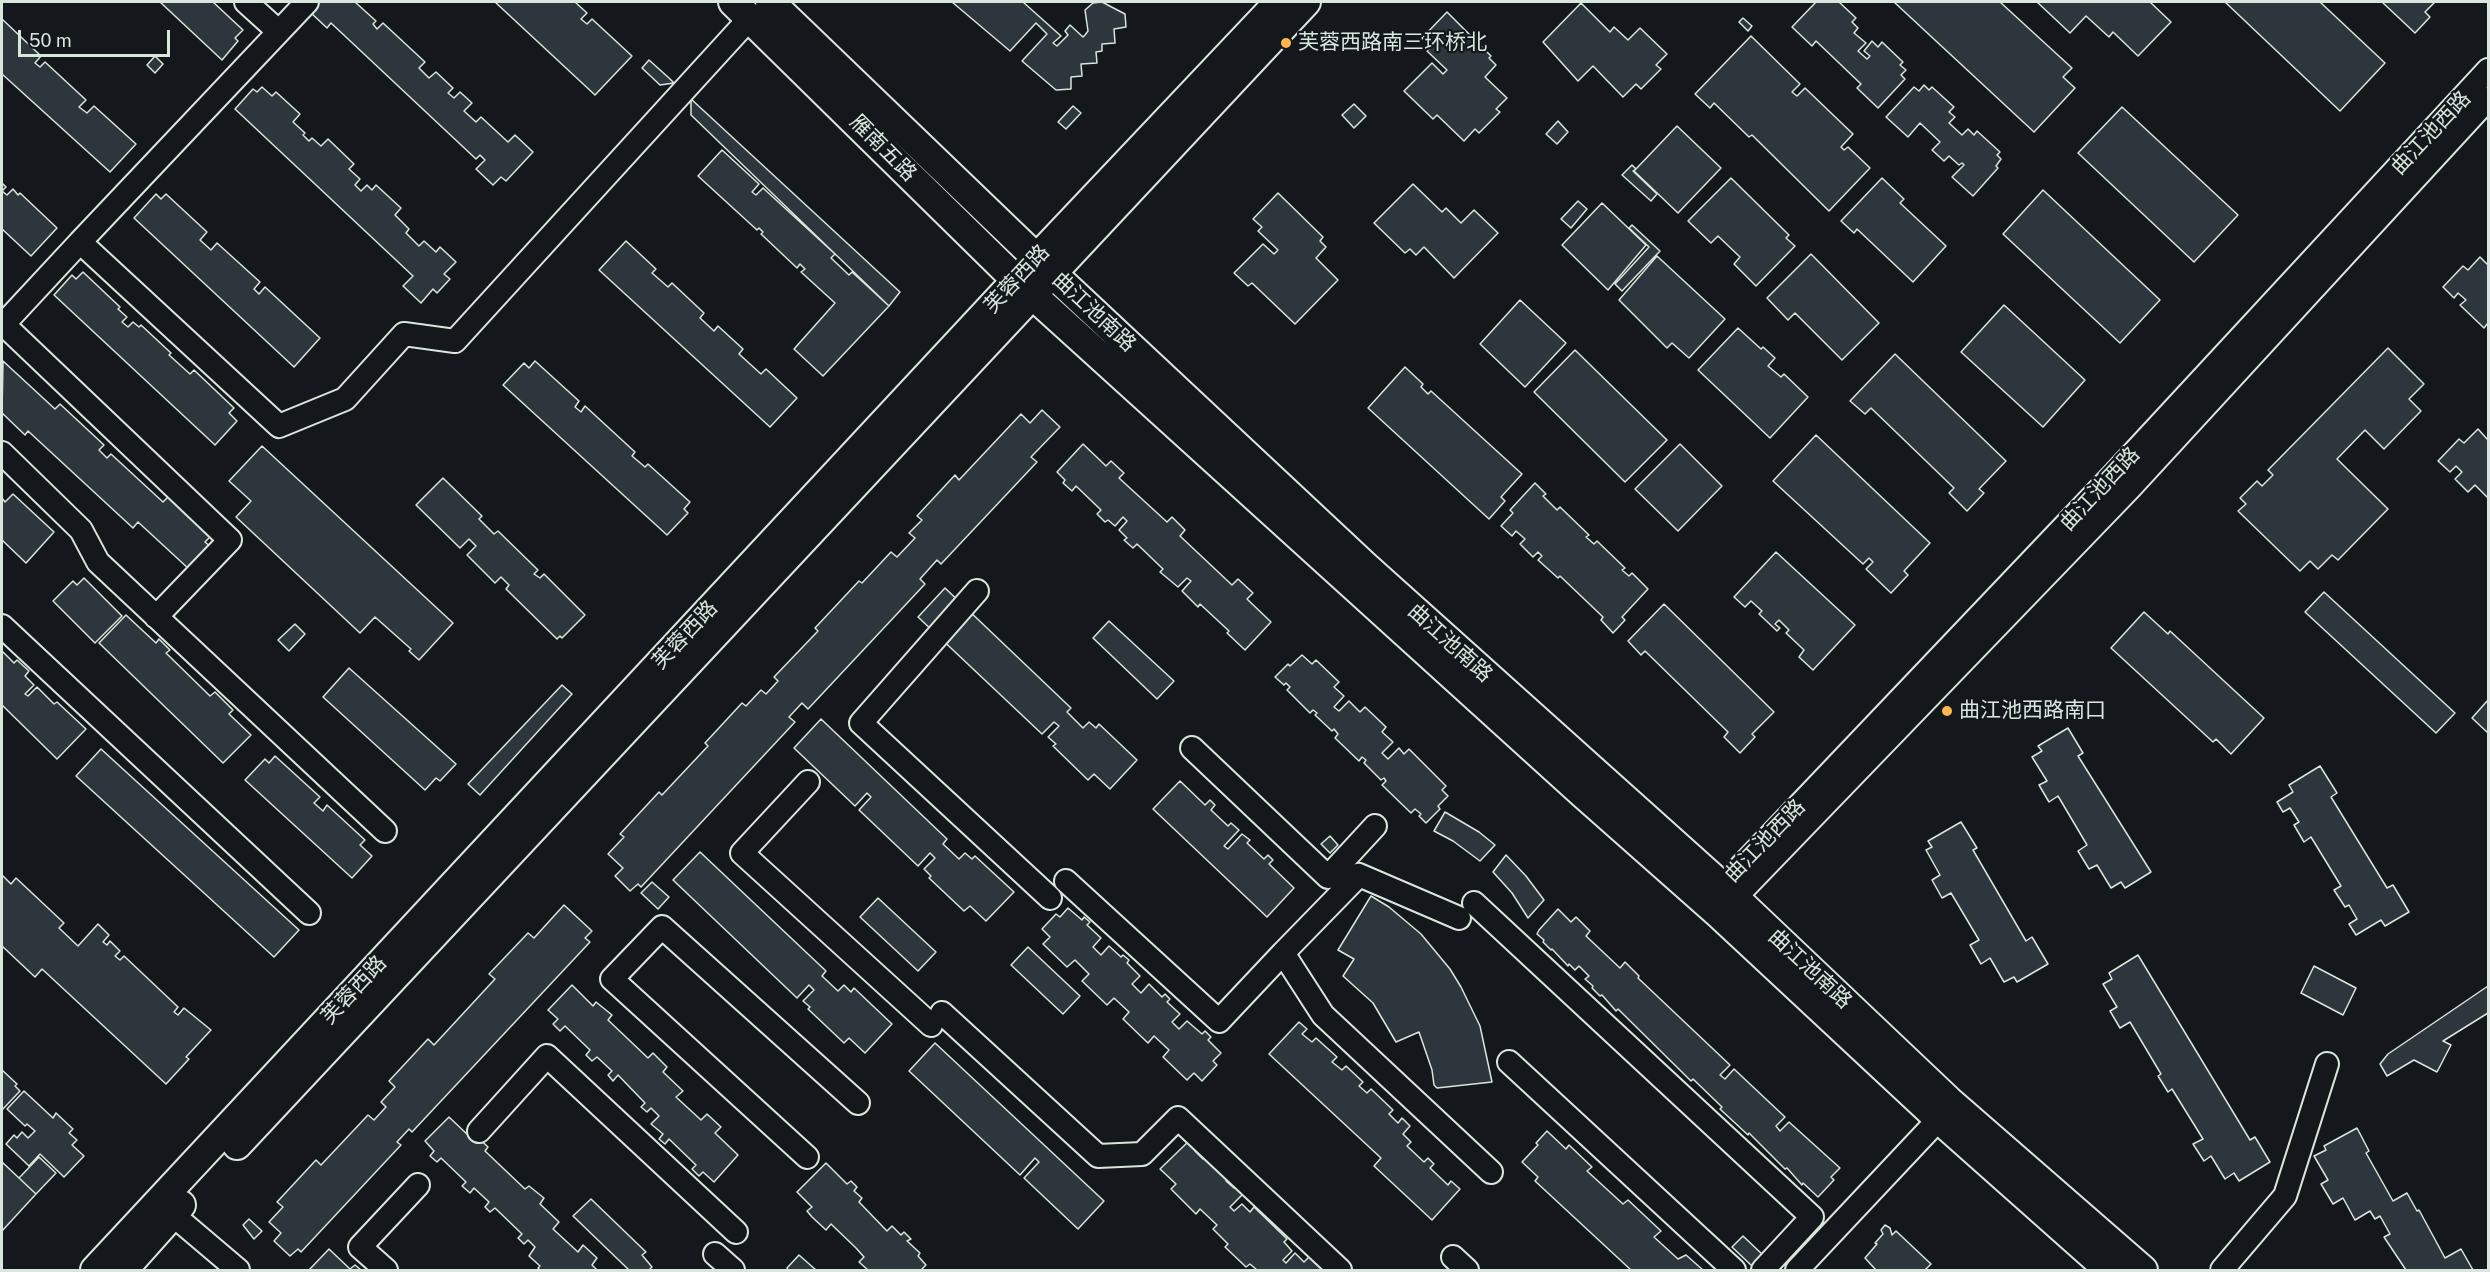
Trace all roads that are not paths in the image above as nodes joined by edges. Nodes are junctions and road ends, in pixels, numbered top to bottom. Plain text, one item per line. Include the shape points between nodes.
1 (246, 2) edge
2 (307, 2) edge
3 (1279, 2) edge
4 (1306, 2) edge
5 (751, 7) edge
6 (278, 31) junction
7 (2488, 70) edge
8 (2488, 99) edge
9 (80, 242) junction
10 (1045, 266) junction
11 (1025, 287) junction
12 (2, 325) edge
13 (2, 453) edge
14 (977, 591) dead end
15 (156, 617) junction
16 (2, 626) edge
17 (1192, 748) dead end
18 (807, 782) dead end
19 (1375, 826) dead end
20 (385, 831) dead end
21 (1066, 881) dead end
22 (1050, 898) dead end
23 (1721, 900) junction
24 (309, 913) dead end
25 (1283, 953) junction
26 (1509, 1062) dead end
27 (2327, 1064) dead end
28 (858, 1103) dead end
29 (1939, 1119) junction
30 (479, 1131) dead end
31 (807, 1157) dead end
32 (1491, 1172) dead end
33 (418, 1185) dead end
34 (172, 1214) junction
35 (736, 1232) dead end
36 (715, 1254) dead end
37 (94, 1270) edge
38 (123, 1270) edge
39 (238, 1270) edge
40 (386, 1270) edge
41 (733, 1270) edge
42 (1340, 1270) edge
43 (1734, 1270) edge
44 (1763, 1270) edge
45 (1797, 1270) edge
46 (2109, 1270) edge
47 (2143, 1270) edge
48 (2222, 1270) edge

1 - 6 street
2 - 6 street
3 - 10 main road, 芙蓉西路
4 - 10 main road, 芙蓉西路
5 - 9 street via 455,341 404,334 345,399 279,426
5 - 10 main road, 曲江池南路
5 - 11 main road, 雁南五路
6 - 9 street
7 - 23 street, 曲江池西路
8 - 23 street, 曲江池西路 via 2130,488
9 - 12 street
10 - 11 main road, 芙蓉西路
10 - 23 main road, 曲江池南路
11 - 23 main road, 曲江池南路 via 1556,769
11 - 34 main road, 芙蓉西路
11 - 37 main road, 芙蓉西路
12 - 15 street via 230,540
13 - 15 street via 81,530 98,562
14 - 22 street via 861,723
15 - 20 street
16 - 24 street
17 - 19 street via 1328,877
18 - 42 street via 742,854 1098,1156 1142,1154 1178,1118
21 - 25 street via 1219,1021
23 - 29 main road, 曲江池南路
23 - 47 main road, 曲江池南路
25 - 32 street via 1323,1015
25 - 44 street via 1359,875 1466,910 1812,1217
26 - 43 street
27 - 48 street via 2285,1196
28 - 31 street via 662,927 612,979
29 - 45 street
29 - 46 main road, 曲江池南路
30 - 35 street via 547,1056
33 - 40 street via 360,1247
34 - 38 main road, 芙蓉西路
34 - 39 street
36 - 41 street

